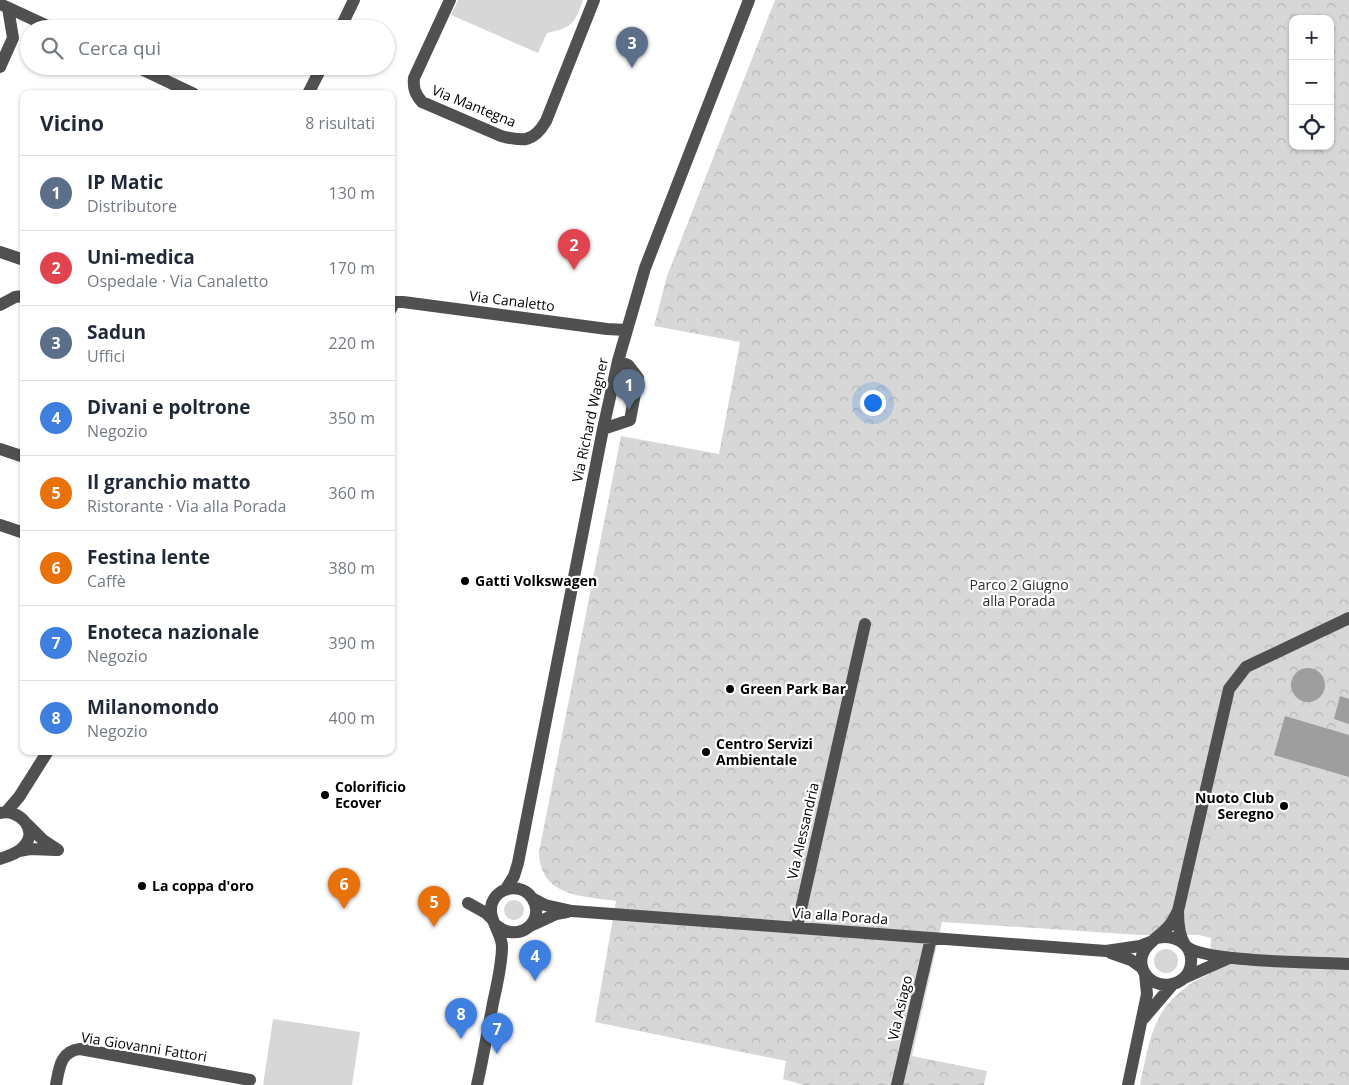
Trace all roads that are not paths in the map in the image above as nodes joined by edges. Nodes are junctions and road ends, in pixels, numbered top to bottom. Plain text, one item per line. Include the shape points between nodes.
1 (354, 0) edge
2 (450, 0) edge
3 (594, 0) edge
4 (749, 0) edge
5 (4, 6) edge
6 (36, 20) edge
7 (344, 20) edge
8 (0, 67) edge
9 (154, 75) edge
10 (318, 75) edge
11 (186, 90) edge
12 (310, 90) edge
13 (0, 252) edge
14 (20, 259) edge
15 (20, 296) edge
16 (0, 305) edge
17 (395, 305) edge
18 (626, 330) junction
19 (618, 361) junction
20 (603, 429) junction
21 (0, 449) edge
22 (20, 456) edge
23 (0, 527) edge
24 (20, 532) edge
25 (1349, 618) edge
26 (865, 624) dead end
27 (45, 755) edge
28 (27, 784) junction
29 (3, 813) edge
30 (24, 821) junction
31 (19, 851) junction
32 (0, 859) edge
33 (518, 863) junction
34 (506, 889) junction
35 (530, 895) junction
36 (495, 898) junction
37 (572, 911) junction
38 (1178, 911) junction
39 (494, 922) junction
40 (797, 927) junction
41 (527, 928) junction
42 (932, 938) junction
43 (1154, 940) junction
44 (1185, 945) junction
45 (1106, 951) junction
46 (1229, 958) junction
47 (1349, 964) edge
48 (1144, 971) junction
49 (499, 973) junction
50 (1178, 981) junction
51 (1142, 1020) junction
52 (250, 1080) dead end
53 (56, 1085) edge
54 (477, 1085) edge
55 (897, 1085) edge
56 (1128, 1085) edge

1 - 7 street
2 - 3 street, Via Mantegna via 414,78 416,95 422,102 501,136 525,140 541,130 546,121
4 - 18 street, Via Richard Wagner via 645,268
5 - 6 street
5 - 8 street via 13,38
9 - 11 street
10 - 12 street
13 - 14 street
15 - 16 street
17 - 18 street, Via Canaletto
18 - 19 street, Via Richard Wagner
19 - 20 street, Via Richard Wagner
19 - 20 street via 628,365 638,378 630,420
20 - 33 street, Via Richard Wagner
21 - 22 street
23 - 24 street
25 - 38 street via 1246,666 1229,689
26 - 40 street, Via Alessandria
27 - 28 street
28 - 29 street
28 - 30 street
29 - 30 street
30 - 31 street via 29,836
30 - 31 street via 58,850
31 - 32 street
33 - 34 street, Via Richard Wagner
33 - 35 street, Via Richard Wagner via 520,877
34 - 35 street via 514,888
34 - 36 street
35 - 37 street, Via alla Porada via 545,905
35 - 41 street via 536,912
36 - 39 street via 491,912
36 - 39 street via 468,903 486,913
37 - 40 street, Via alla Porada
37 - 41 street, Via alla Porada via 556,914
38 - 43 street via 1170,925
38 - 44 street
39 - 41 street via 509,933
39 - 49 street via 501,936
40 - 42 street, Via alla Porada
41 - 49 street via 509,948
42 - 45 street, Via alla Porada
42 - 55 street, Via Asiago
43 - 44 street via 1172,937
43 - 45 street, Via alla Porada via 1140,946
43 - 48 street via 1142,954
44 - 46 street via 1203,954
44 - 50 street via 1191,962 1187,974
45 - 48 street, Via alla Porada via 1131,960
46 - 47 street
46 - 50 street
48 - 50 street via 1155,983 1167,985
48 - 51 street via 1147,994
49 - 54 street
50 - 51 street
51 - 56 street
52 - 53 street, Via Giovanni Fattori via 74,1050 60,1062

